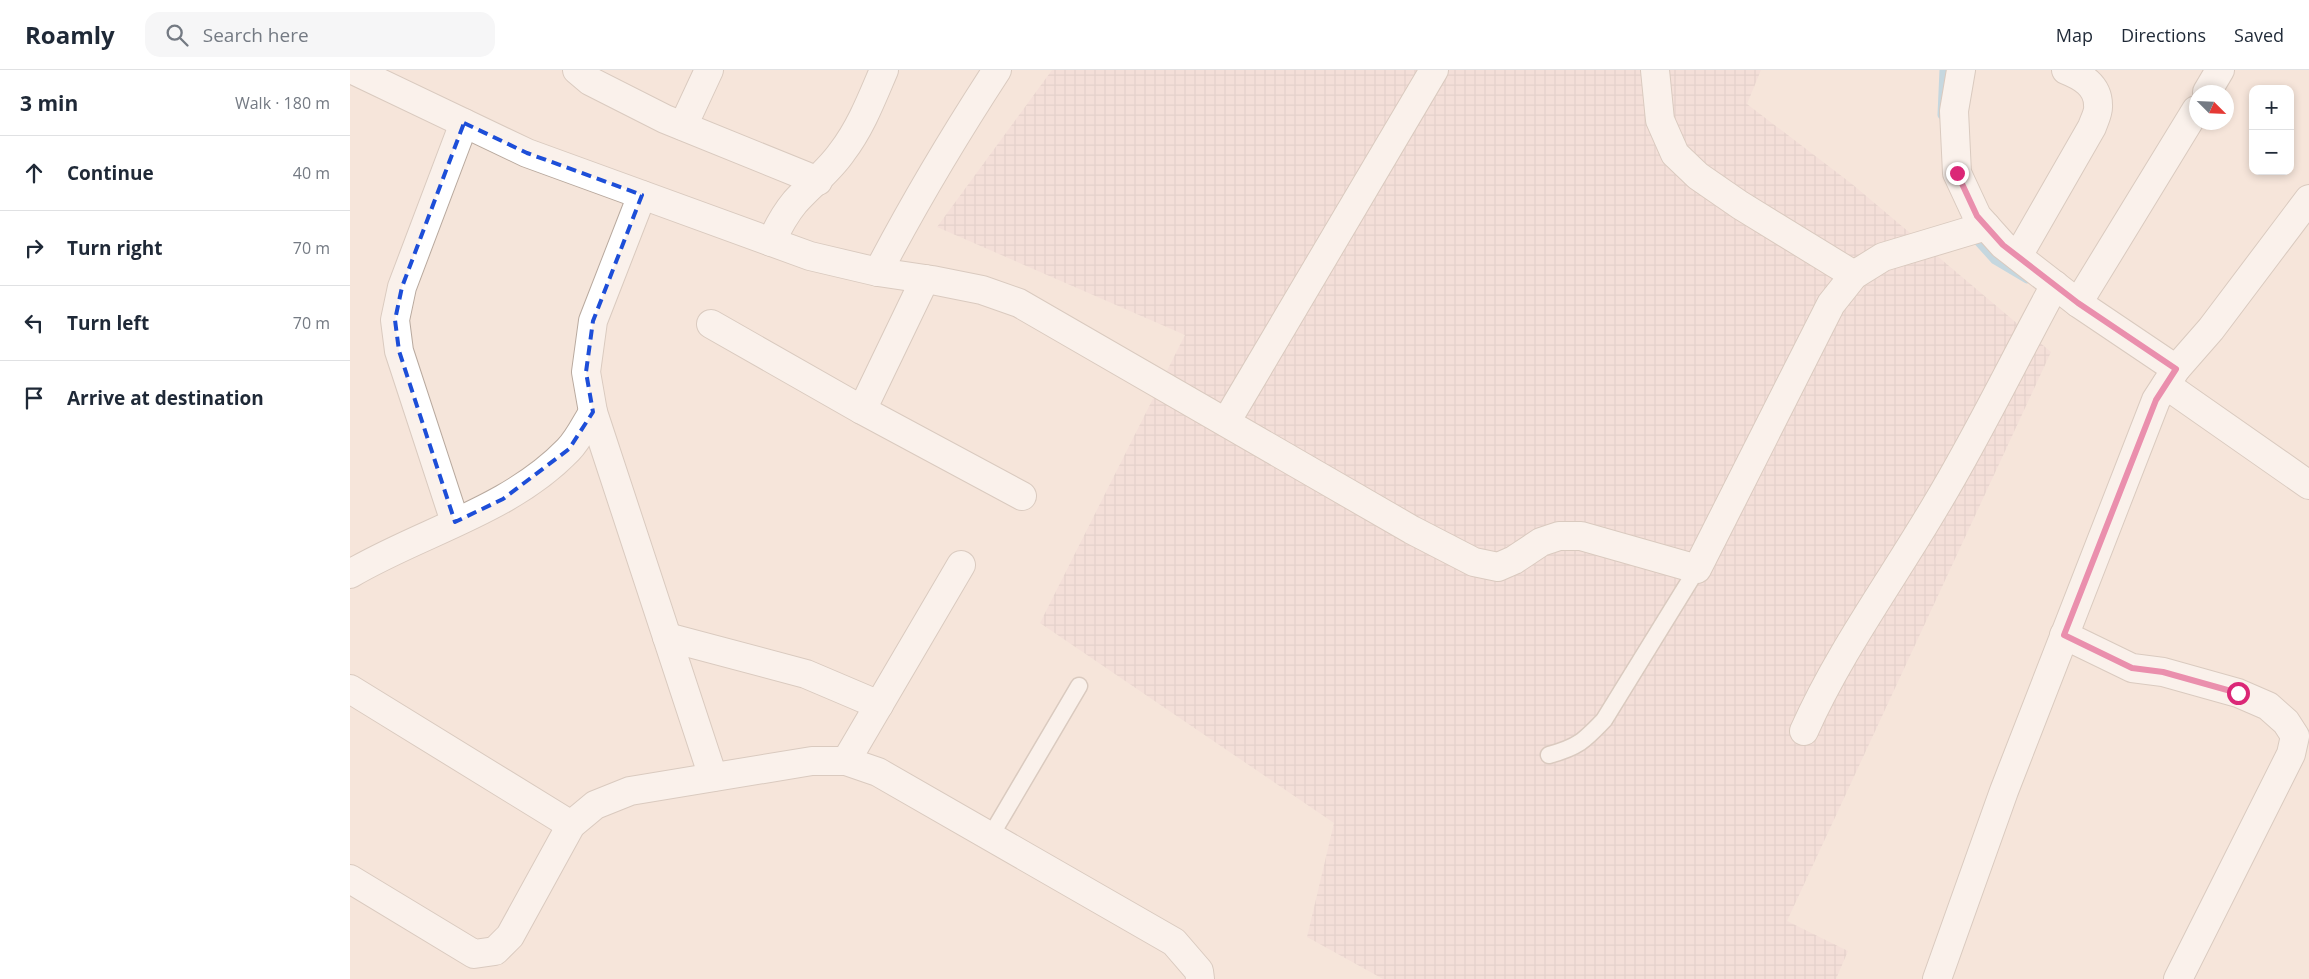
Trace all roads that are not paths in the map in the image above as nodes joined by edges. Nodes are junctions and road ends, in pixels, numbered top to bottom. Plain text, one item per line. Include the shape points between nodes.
1 (353, 70) edge
2 (577, 70) edge
3 (709, 70) edge
4 (884, 70) edge
5 (997, 70) edge
6 (1434, 70) edge
7 (1655, 70) edge
8 (1961, 70) edge
9 (2066, 70) edge
10 (2220, 70) edge
11 (2211, 85) edge
12 (2189, 121) edge
13 (464, 122) junction
14 (682, 126) junction
15 (818, 181) junction
16 (642, 195) junction
17 (2309, 199) edge
18 (1986, 226) junction
19 (771, 242) junction
20 (2018, 256) junction
21 (878, 272) junction
22 (1854, 275) junction
23 (924, 279) junction
24 (2055, 284) junction
25 (2078, 303) junction
26 (711, 324) dead end
27 (2171, 377) junction
28 (862, 410) junction
29 (594, 412) junction
30 (1226, 422) junction
31 (2309, 485) edge
32 (1022, 496) dead end
33 (455, 522) junction
34 (960, 565) dead end
35 (1697, 569) junction
36 (350, 574) edge
37 (2064, 635) junction
38 (667, 637) junction
39 (1079, 686) dead end
40 (350, 689) edge
41 (879, 706) junction
42 (1804, 731) dead end
43 (1549, 755) dead end
44 (846, 761) junction
45 (713, 777) junction
46 (570, 825) junction
47 (990, 837) junction
48 (350, 878) edge
49 (1200, 979) edge
50 (1937, 979) edge
51 (2178, 979) edge

1 - 13 street
2 - 14 street via 590,81
3 - 14 street
4 - 15 street via 859,126
5 - 21 street via 911,209
6 - 30 street
7 - 22 street via 1660,120 1675,154 1698,176 1740,205
8 - 18 street via 1954,111 1957,173 1977,216
9 - 20 street via 2092,85 2098,104 2092,128
10 - 11 street
12 - 25 street
13 - 16 street via 527,153
13 - 33 street via 402,287 395,320 399,351
14 - 15 street
15 - 19 street via 794,203
16 - 19 street
16 - 29 street via 593,321 586,372
17 - 27 street
18 - 20 street
18 - 22 street via 1884,257
19 - 21 street via 810,256
20 - 24 street
21 - 23 street
22 - 35 street via 1830,304
23 - 28 street
23 - 30 street via 982,290 1019,303
24 - 25 street
24 - 42 street via 1937,504 1836,668
25 - 27 street
26 - 28 street
27 - 31 street
27 - 37 street via 2156,400
28 - 32 street
29 - 33 street via 569,449 544,472 503,500
29 - 38 street
30 - 35 street via 1412,530 1474,562 1498,567 1541,542 1558,536 1582,536
33 - 36 street via 376,558
34 - 41 street
35 - 43 lane via 1604,720 1585,741
37 - 50 street
37 - 51 street via 2132,668 2163,672 2238,693 2268,706 2286,722 2295,736 2292,754
38 - 41 street via 806,674
38 - 45 street
39 - 47 lane
40 - 46 street
41 - 44 street
44 - 45 street via 812,762
44 - 47 street via 878,772
45 - 46 street via 630,791 595,806
46 - 48 street via 510,936 495,952 474,954
47 - 49 street via 1174,942 1199,971

